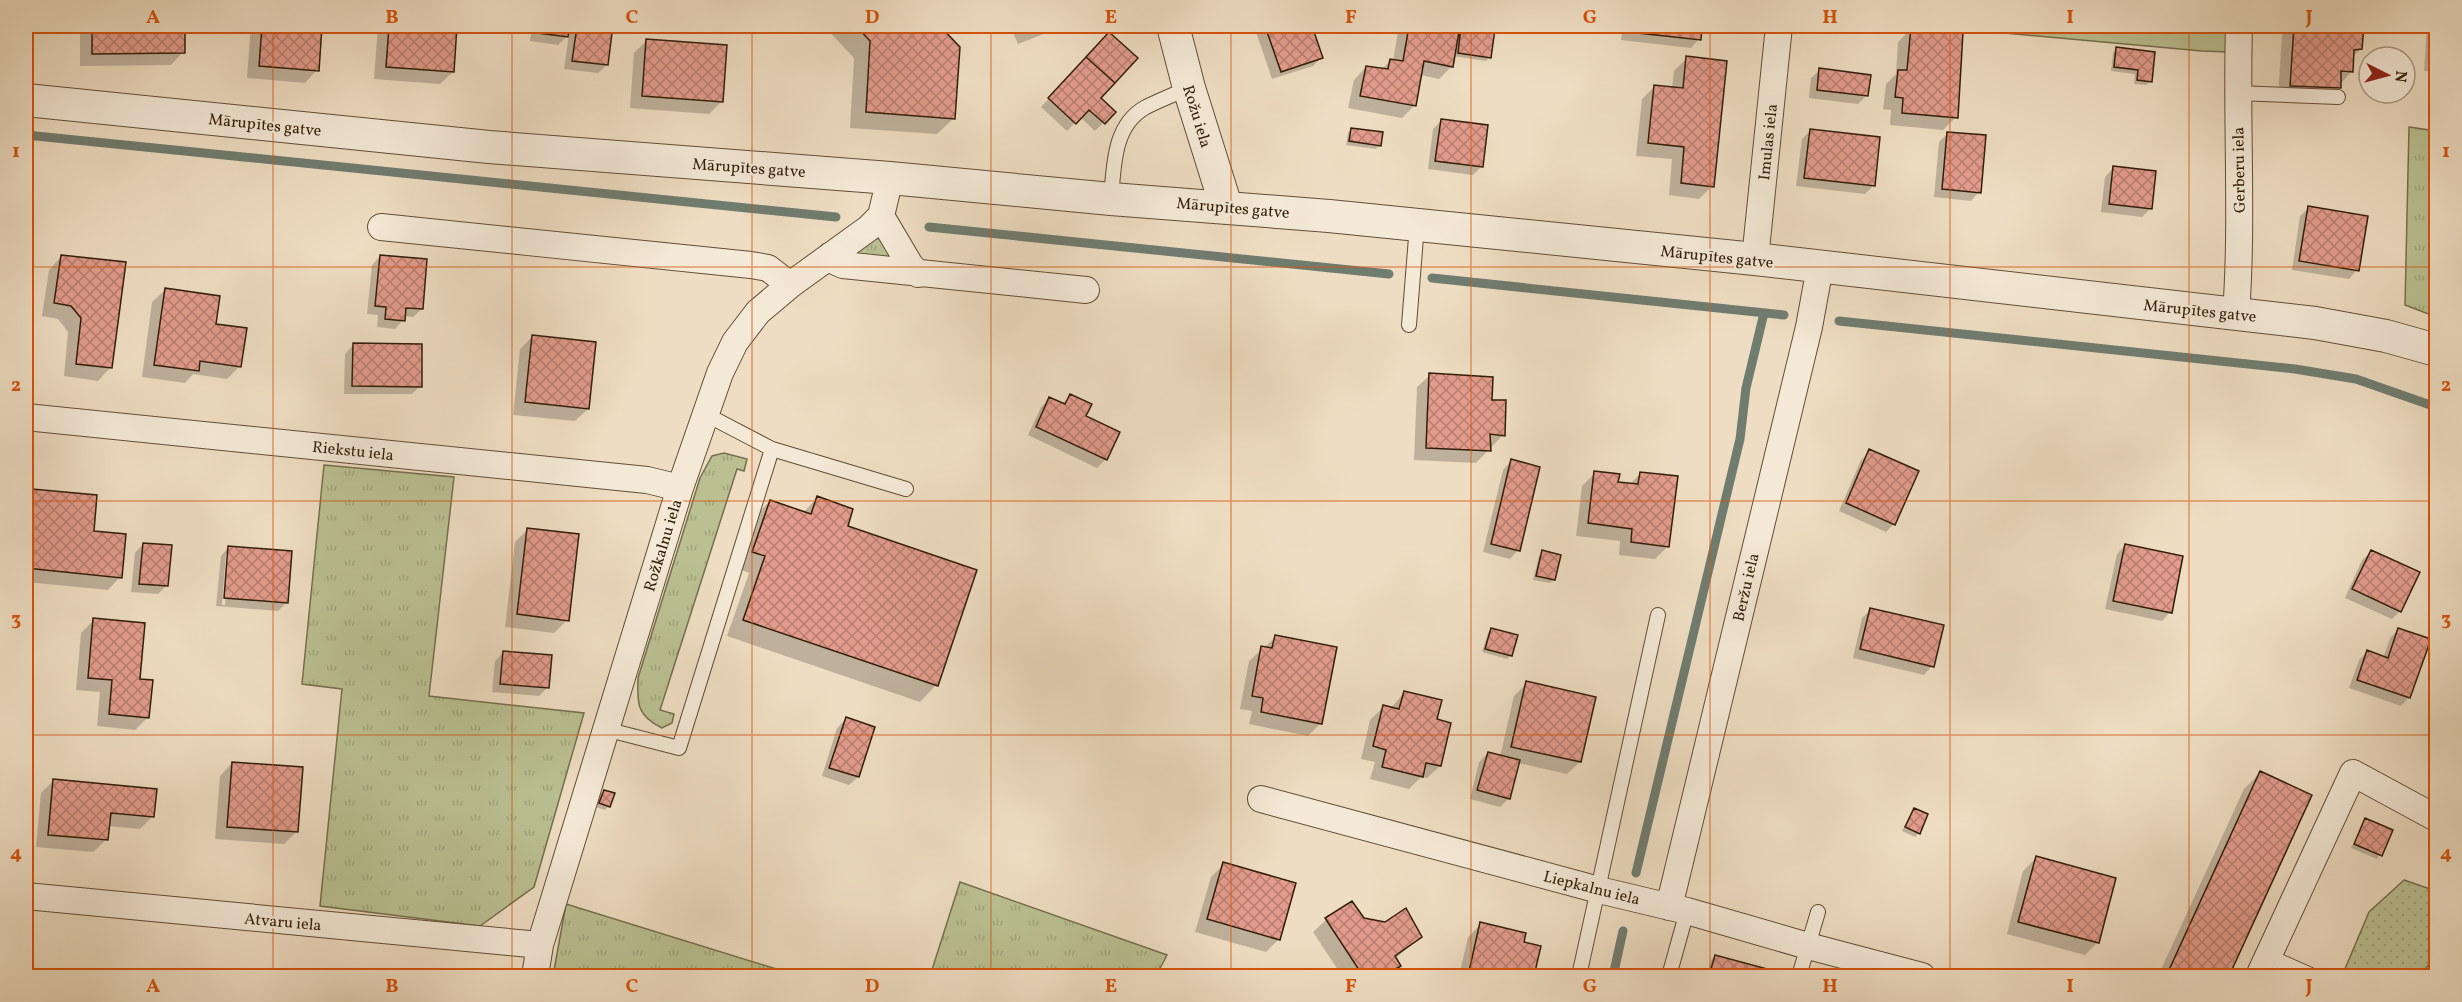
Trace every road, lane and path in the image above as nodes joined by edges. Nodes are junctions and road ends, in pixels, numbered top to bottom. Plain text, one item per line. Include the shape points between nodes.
1 (1173, 26) edge
2 (1779, 26) edge
3 (2239, 26) edge
4 (1189, 88) junction
5 (2237, 93) junction
6 (2338, 97) dead end
7 (26, 100) edge
8 (890, 178) junction
9 (1111, 199) junction
10 (1226, 206) junction
11 (881, 216) junction
12 (1417, 225) junction
13 (381, 227) dead end
14 (831, 255) junction
15 (1755, 260) junction
16 (1820, 267) junction
17 (918, 274) junction
18 (790, 285) junction
19 (1086, 290) dead end
20 (2236, 314) junction
21 (1409, 325) dead end
22 (2436, 350) edge
23 (705, 414) junction
24 (26, 417) edge
25 (772, 449) junction
26 (680, 488) junction
27 (906, 489) dead end
28 (1658, 615) dead end
29 (605, 729) junction
30 (1261, 799) dead end
31 (2436, 818) edge
32 (1599, 890) junction
33 (26, 896) edge
34 (1678, 909) junction
35 (1818, 912) dead end
36 (540, 945) junction
37 (1808, 946) junction
38 (2264, 966) edge
39 (535, 976) edge
40 (1579, 976) edge
41 (1669, 976) edge
42 (1799, 976) edge
43 (1921, 976) edge
44 (2313, 976) edge

1 - 4 street, Rožu iela
2 - 15 street, Imulas iela
3 - 5 street, Gerberu iela
4 - 9 lane via 1144,108 1124,128 1116,149
4 - 10 street, Rožu iela
5 - 6 lane
5 - 20 street, Gerberu iela
7 - 8 street, Mārupītes gatve via 489,147
8 - 9 street, Mārupītes gatve
8 - 11 street
9 - 10 street, Mārupītes gatve
10 - 12 street, Mārupītes gatve
11 - 14 street, Rožkalnu iela
11 - 17 street
12 - 15 street, Mārupītes gatve
12 - 21 lane
13 - 18 street via 751,265 768,268
14 - 17 street via 843,265
14 - 18 street, Rožkalnu iela
15 - 16 street, Mārupītes gatve
16 - 20 street, Mārupītes gatve
16 - 34 street, Beržu iela
17 - 19 street
18 - 23 street, Rožkalnu iela via 758,312 735,342
20 - 22 street, Mārupītes gatve via 2326,325
23 - 25 lane
23 - 26 street, Rožkalnu iela
24 - 26 street, Riekstu iela via 647,480
25 - 27 lane
25 - 29 lane via 679,748
26 - 29 street, Rožkalnu iela
28 - 32 lane
29 - 36 street, Rožkalnu iela
30 - 32 street, Liepkalnu iela
31 - 38 street via 2354,774
32 - 34 street, Liepkalnu iela
32 - 40 lane
33 - 36 street, Atvaru iela
34 - 37 street, Liepkalnu iela
34 - 41 lane
35 - 37 lane
36 - 39 street, Rožkalnu iela
37 - 42 lane
37 - 43 street, Liepkalnu iela
38 - 44 lane

